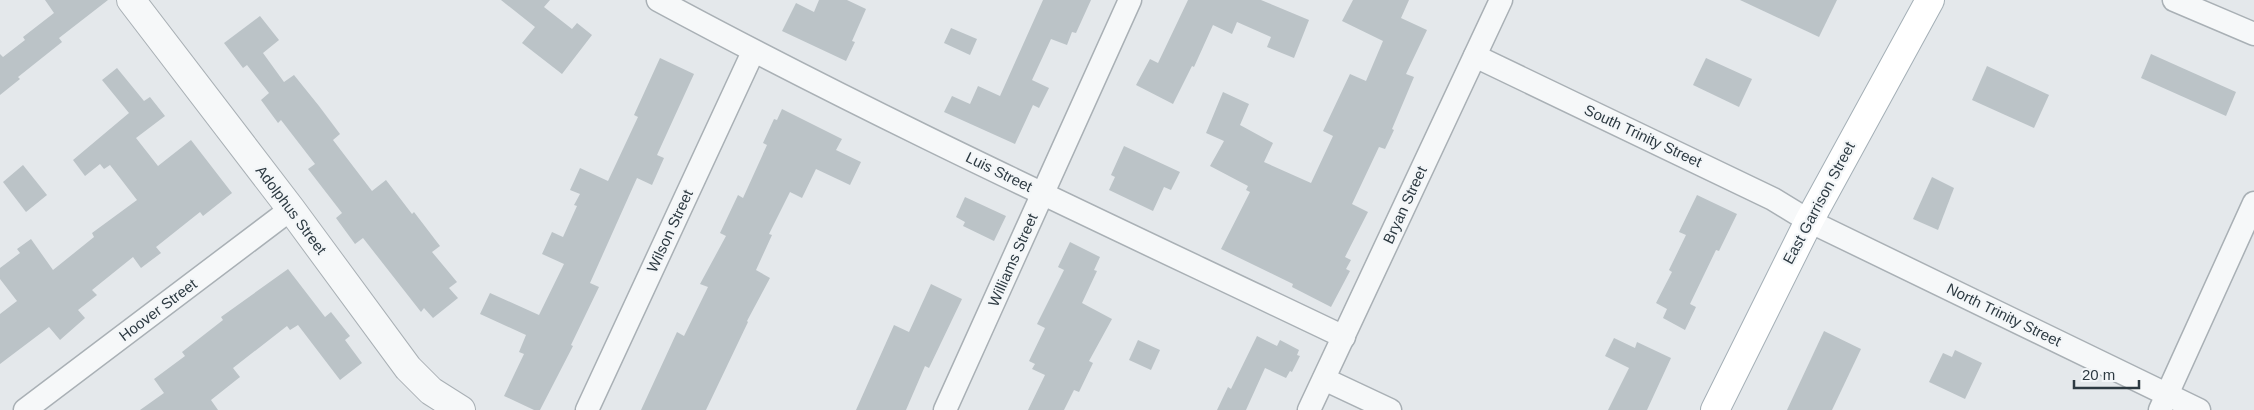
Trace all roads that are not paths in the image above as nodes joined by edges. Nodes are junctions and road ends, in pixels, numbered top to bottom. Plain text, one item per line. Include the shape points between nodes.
1 (131, 0) edge
2 (658, 0) edge
3 (1130, 0) edge
4 (1501, 0) edge
5 (1930, 0) edge
6 (2174, 0) edge
7 (2254, 34) edge
8 (754, 52) junction
9 (1475, 56) junction
10 (1043, 194) junction
11 (2254, 203) edge
12 (291, 209) junction
13 (1809, 221) junction
14 (1344, 337) junction
15 (1324, 379) junction
16 (2163, 402) edge
17 (25, 410) edge
18 (460, 410) edge
19 (587, 410) edge
20 (945, 410) edge
21 (1309, 410) edge
22 (1390, 410) edge
23 (1715, 410) edge
24 (2199, 410) edge

1 - 12 street, Adolphus Street
2 - 8 street, Luis Street
3 - 10 street, Williams Street
4 - 9 street, Bryan Street
5 - 13 main road, East Garrison Street
6 - 7 street
8 - 10 street, Luis Street
8 - 19 street, Wilson Street
9 - 13 street, South Trinity Street via 1774,198
9 - 14 street, Bryan Street
10 - 14 street, Luis Street
10 - 20 street, Williams Street
11 - 16 street
12 - 17 street, Hoover Street
12 - 18 street, Adolphus Street via 408,368 431,391
13 - 16 street, North Trinity Street
13 - 23 main road, East Garrison Street
14 - 15 street, Bryan Street
15 - 21 street, Bryan Street
15 - 22 street
16 - 24 street, North Trinity Street

